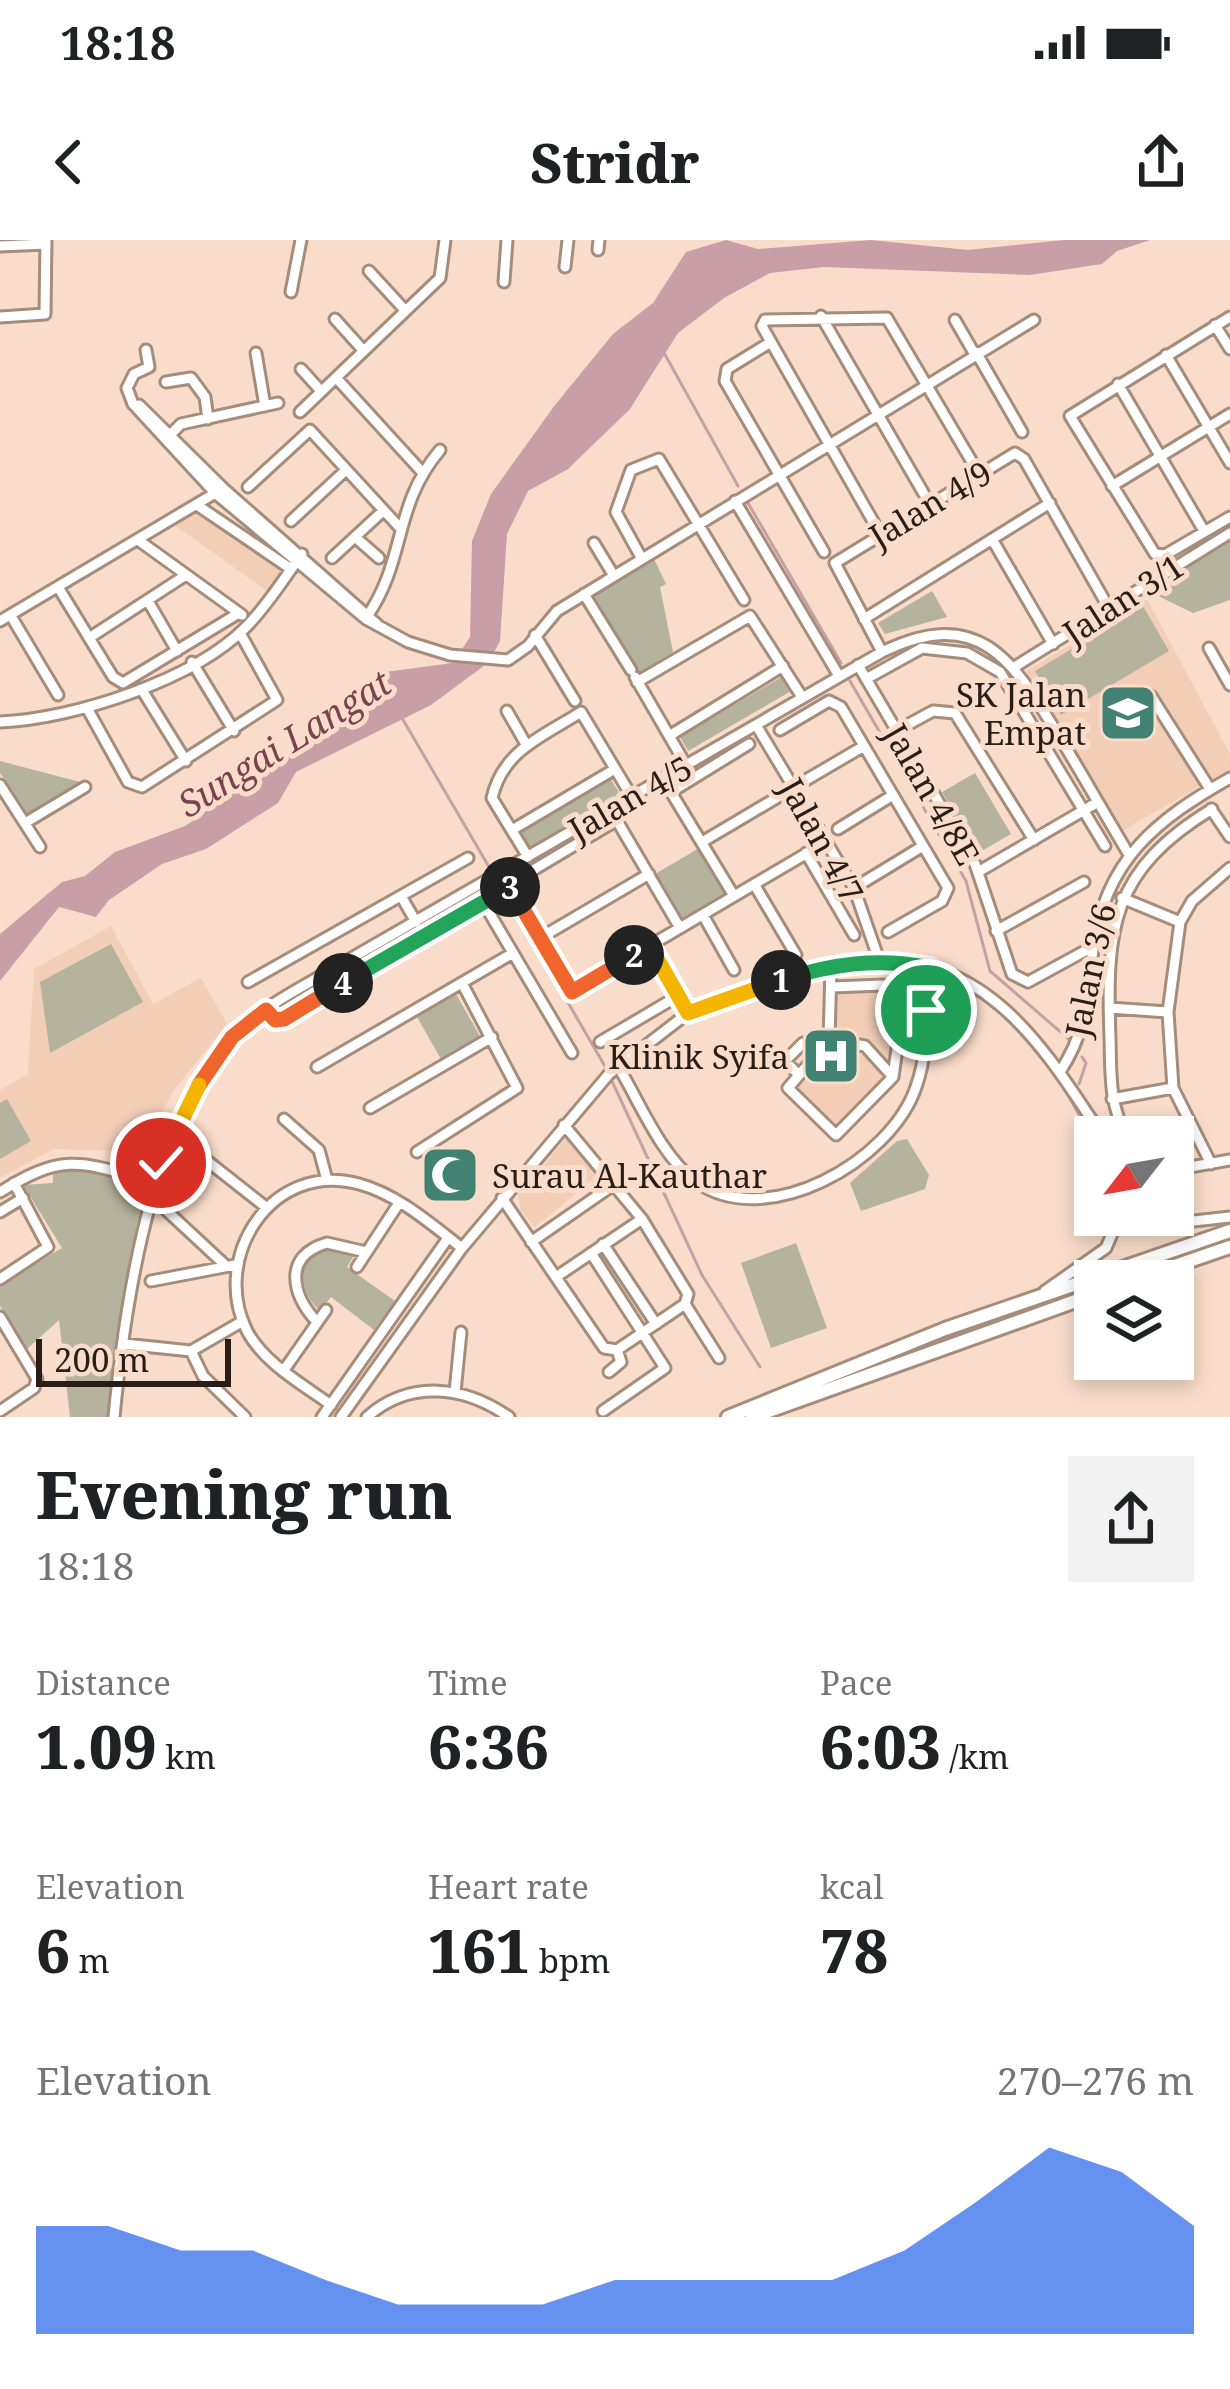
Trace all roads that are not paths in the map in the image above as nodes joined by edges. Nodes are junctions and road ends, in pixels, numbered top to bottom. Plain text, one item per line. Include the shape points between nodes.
1 (302, 240) edge
2 (445, 240) edge
3 (507, 240) edge
4 (568, 240) edge
5 (46, 242) edge
6 (0, 246) edge
7 (565, 267) dead end
8 (369, 271) dead end
9 (504, 282) dead end
10 (292, 292) dead end
11 (403, 308) junction
12 (821, 316) junction
13 (1230, 316) edge
14 (0, 317) edge
15 (334, 319) dead end
16 (956, 320) dead end
17 (1034, 320) dead end
18 (1215, 325) junction
19 (771, 342) junction
20 (362, 349) junction
21 (146, 350) dead end
22 (1230, 350) edge
23 (975, 352) junction
24 (256, 353) dead end
25 (1166, 355) junction
26 (301, 369) dead end
27 (339, 381) dead end
28 (166, 382) dead end
29 (926, 383) junction
30 (1118, 384) junction
31 (321, 391) junction
32 (278, 404) dead end
33 (265, 406) junction
34 (300, 412) dead end
35 (877, 413) junction
36 (1230, 414) edge
37 (208, 418) junction
38 (1208, 427) junction
39 (1022, 432) dead end
40 (167, 437) junction
41 (828, 443) junction
42 (440, 450) dead end
43 (1160, 456) junction
44 (972, 462) dead end
45 (1230, 463) edge
46 (346, 470) junction
47 (422, 472) junction
48 (778, 474) junction
49 (1112, 486) junction
50 (248, 487) dead end
51 (219, 491) junction
52 (924, 494) dead end
53 (732, 503) junction
54 (1050, 503) junction
55 (197, 505) junction
56 (383, 511) junction
57 (1230, 517) edge
58 (291, 521) dead end
59 (874, 523) dead end
60 (699, 524) junction
61 (401, 529) junction
62 (1204, 531) junction
63 (1230, 533) edge
64 (355, 537) junction
65 (992, 539) junction
66 (138, 541) junction
67 (594, 543) dead end
68 (824, 553) dead end
69 (332, 558) dead end
70 (380, 558) dead end
71 (642, 559) junction
72 (297, 561) junction
73 (186, 575) junction
74 (614, 576) junction
75 (58, 587) junction
76 (584, 594) junction
77 (744, 600) dead end
78 (148, 601) junction
79 (1110, 610) junction
80 (239, 613) junction
81 (374, 615) junction
82 (5, 619) edge
83 (864, 619) junction
84 (251, 621) junction
85 (240, 633) junction
86 (535, 635) junction
87 (89, 638) junction
88 (1053, 644) junction
89 (1209, 649) dead end
90 (177, 651) junction
91 (882, 652) junction
92 (192, 662) junction
93 (858, 665) junction
94 (783, 666) junction
95 (1016, 666) junction
96 (839, 676) junction
97 (634, 677) junction
98 (866, 679) junction
99 (1230, 685) edge
100 (142, 690) junction
101 (58, 695) dead end
102 (1150, 696) dead end
103 (802, 698) junction
104 (575, 701) dead end
105 (87, 707) junction
106 (507, 711) dead end
107 (0, 722) edge
108 (756, 725) junction
109 (780, 730) dead end
110 (896, 730) junction
111 (234, 731) junction
112 (669, 736) junction
113 (749, 744) dead end
114 (527, 746) junction
115 (864, 746) junction
116 (186, 761) junction
117 (686, 764) junction
118 (615, 769) junction
119 (663, 778) junction
120 (1230, 778) edge
121 (0, 784) edge
122 (86, 787) dead end
123 (789, 790) junction
124 (671, 792) junction
125 (1206, 792) junction
126 (893, 795) junction
127 (632, 797) junction
128 (1098, 802) junction
129 (611, 809) junction
130 (1212, 809) junction
131 (1084, 810) junction
132 (617, 820) junction
133 (25, 823) junction
134 (838, 829) dead end
135 (512, 830) junction
136 (1230, 837) edge
137 (1034, 840) junction
138 (701, 842) junction
139 (826, 842) junction
140 (923, 846) junction
141 (1105, 846) dead end
142 (40, 847) dead end
143 (806, 853) junction
144 (1128, 853) junction
145 (528, 857) junction
146 (468, 858) dead end
147 (1230, 868) edge
148 (978, 872) junction
149 (649, 874) junction
150 (1084, 881) dead end
151 (754, 884) junction
152 (509, 886) junction
153 (475, 888) junction
154 (854, 888) junction
155 (401, 896) junction
156 (734, 896) junction
157 (1122, 898) junction
158 (483, 901) junction
159 (703, 915) junction
160 (416, 922) junction
161 (1180, 922) junction
162 (680, 928) junction
163 (888, 932) dead end
164 (996, 932) junction
165 (854, 935) dead end
166 (540, 938) junction
167 (322, 941) junction
168 (650, 946) junction
169 (1094, 946) junction
170 (513, 953) junction
171 (796, 956) dead end
172 (879, 959) junction
173 (336, 967) junction
174 (831, 967) junction
175 (930, 968) junction
176 (734, 970) dead end
177 (248, 982) dead end
178 (461, 983) junction
179 (832, 987) junction
180 (678, 996) junction
181 (1109, 1009) junction
182 (266, 1010) junction
183 (1168, 1012) junction
184 (688, 1013) junction
185 (492, 1036) junction
186 (829, 1040) junction
187 (600, 1042) dead end
188 (572, 1053) dead end
189 (618, 1066) junction
190 (317, 1067) dead end
191 (1060, 1072) junction
192 (893, 1077) junction
193 (1173, 1088) junction
194 (1112, 1100) junction
195 (370, 1108) dead end
196 (1089, 1116) edge
197 (1118, 1116) edge
198 (284, 1119) dead end
199 (564, 1125) junction
200 (173, 1134) junction
201 (417, 1152) dead end
202 (1230, 1160) edge
203 (1211, 1164) junction
204 (1194, 1167) edge
205 (327, 1180) junction
206 (14, 1183) junction
207 (154, 1183) junction
208 (616, 1183) junction
209 (0, 1192) edge
210 (23, 1198) junction
211 (502, 1198) junction
212 (399, 1203) junction
213 (267, 1208) junction
214 (166, 1210) dead end
215 (0, 1212) edge
216 (1230, 1217) edge
217 (642, 1219) junction
218 (1194, 1221) edge
219 (1230, 1231) edge
220 (1111, 1236) edge
221 (448, 1238) junction
222 (531, 1242) junction
223 (603, 1244) junction
224 (1230, 1247) edge
225 (462, 1248) junction
226 (366, 1252) junction
227 (591, 1253) junction
228 (1193, 1260) edge
229 (229, 1264) junction
230 (357, 1267) dead end
231 (556, 1277) junction
232 (0, 1279) edge
233 (151, 1281) dead end
234 (1074, 1301) edge
235 (1025, 1303) junction
236 (686, 1304) junction
237 (326, 1310) dead end
238 (0, 1317) edge
239 (243, 1322) junction
240 (317, 1322) junction
241 (656, 1324) junction
242 (461, 1332) dead end
243 (644, 1332) junction
244 (124, 1344) junction
245 (617, 1350) junction
246 (191, 1351) junction
247 (719, 1358) dead end
248 (862, 1368) junction
249 (284, 1370) junction
250 (609, 1372) dead end
251 (455, 1392) junction
252 (331, 1405) junction
253 (603, 1411) dead end
254 (2, 1413) edge
255 (239, 1415) edge
256 (114, 1417) edge
257 (322, 1417) edge
258 (341, 1417) edge
259 (368, 1417) edge
260 (509, 1417) edge
261 (728, 1417) edge
262 (752, 1417) edge

1 - 10 street
2 - 11 street via 440,278
3 - 9 street
4 - 7 street
5 - 6 street
5 - 14 street via 46,310
8 - 11 street
11 - 20 street
12 - 19 street via 763,321
12 - 29 street via 887,318
12 - 35 street
13 - 18 street
15 - 20 street
16 - 23 street
17 - 23 street
18 - 22 street
18 - 25 street
19 - 41 street
19 - 48 street via 724,375
20 - 31 street
21 - 40 street via 149,367 127,388
23 - 29 street
23 - 39 street
24 - 33 street
25 - 30 street
25 - 38 street
26 - 31 street
27 - 47 street
28 - 37 street via 199,384
29 - 35 street
29 - 44 street
30 - 43 street
30 - 49 street via 1073,409 1071,419
31 - 34 street
32 - 33 street
33 - 37 street
35 - 41 street
35 - 52 street
36 - 38 street
37 - 40 street
38 - 43 street
38 - 45 street
40 - 51 street
41 - 48 street
41 - 59 street
42 - 47 street
43 - 49 street
43 - 62 street
46 - 50 street via 310,430
46 - 56 street
46 - 58 street
47 - 61 street
48 - 53 street
48 - 68 street
49 - 62 street via 1155,554 1165,556
51 - 55 street
51 - 72 street
53 - 60 street
53 - 96 street
54 - 65 street
54 - 79 street, Jalan 4/9
54 - 83 street, Jalan 4/9 via 1015,453 842,556 836,570
55 - 66 street
55 - 72 street
56 - 61 street
56 - 64 street
57 - 62 street
60 - 71 street
60 - 71 street via 664,462 648,459 631,470 616,512
60 - 77 street
61 - 81 street
63 - 79 street, Jalan 3/1
64 - 69 street
64 - 70 street
65 - 83 street
65 - 88 street
66 - 73 street
66 - 75 street
67 - 74 street
71 - 74 street
72 - 81 street
72 - 81 street
72 - 84 street
73 - 78 street
73 - 80 street
74 - 76 street
75 - 82 street
75 - 87 street
76 - 86 street
76 - 97 street
78 - 87 street
78 - 90 street
79 - 88 street, Jalan 3/1
80 - 84 street
80 - 90 street
81 - 86 street via 432,650 500,661
82 - 101 street
83 - 91 street, Jalan 4/9
84 - 85 street
85 - 92 street
85 - 111 street via 274,694 272,706
86 - 104 street
87 - 90 street via 123,682
88 - 95 street, Jalan 3/1
89 - 99 street
91 - 93 street, Jalan 4/5
91 - 95 street, Jalan 4/5 via 919,637 953,636 989,646
92 - 100 street
92 - 111 street
93 - 96 street, Jalan 4/5
93 - 98 street, Jalan 4/8E
94 - 97 street via 750,616
94 - 103 street
94 - 112 street
95 - 128 street
96 - 103 street, Jalan 4/5
97 - 112 street
98 - 110 street, Jalan 4/8E
98 - 131 street via 922,648 983,660 1007,681
100 - 105 street
100 - 116 street
102 - 125 street
103 - 108 street, Jalan 4/5
105 - 107 street
105 - 116 street via 134,788
106 - 114 street
108 - 117 street, Jalan 4/5
108 - 123 street, Jalan 4/7
109 - 115 street via 829,701
110 - 137 street via 933,711 955,713
110 - 148 street, Jalan 4/8E
111 - 116 street
112 - 117 street
113 - 124 street
114 - 118 street via 581,712
114 - 135 street via 503,763 492,798
115 - 123 street
115 - 126 street
117 - 119 street, Jalan 4/5
118 - 127 street
118 - 135 street
119 - 124 street
119 - 127 street, Jalan 4/5
120 - 125 street, Jalan 3/6
121 - 133 street
122 - 133 street
123 - 138 street
123 - 139 street, Jalan 4/7
124 - 138 street
125 - 130 street
125 - 144 street, Jalan 3/6
126 - 134 street
126 - 140 street
127 - 129 street, Jalan 4/5
128 - 131 street
128 - 144 street
129 - 132 street
129 - 145 street, Jalan 4/5
130 - 136 street
130 - 157 street via 1147,859
131 - 137 street
131 - 141 street
132 - 149 street
132 - 152 street
133 - 142 street
135 - 145 street
137 - 148 street
138 - 156 street
139 - 143 street
139 - 154 street, Jalan 4/7
140 - 154 street
140 - 163 street via 948,889 942,902
143 - 151 street
143 - 165 street
144 - 169 street, Jalan 3/6 via 1101,906
145 - 153 street, Jalan 4/5
146 - 155 street
147 - 161 street
148 - 164 street, Jalan 4/8E
149 - 162 street
149 - 166 street
150 - 164 street
151 - 156 street
151 - 171 street
152 - 158 street
152 - 166 street
153 - 158 street
153 - 160 street, Jalan 4/5
154 - 172 street, Jalan 4/7
155 - 160 street
155 - 167 street
156 - 159 street
157 - 161 street
157 - 181 street via 1108,951
158 - 170 street
158 - 182 street via 284,1019
159 - 162 street
159 - 176 street
160 - 173 street, Jalan 4/5
161 - 183 street
162 - 168 street
164 - 169 street, Jalan 4/8E via 1008,968 1024,982
166 - 168 street via 572,992
167 - 173 street
167 - 177 street
168 - 180 street
169 - 191 street, Jalan 3/6 via 1084,1030
170 - 178 street
170 - 188 street
172 - 174 street
172 - 175 street
173 - 182 street, Jalan 4/5
174 - 179 street
174 - 184 street
175 - 189 street via 916,1088 898,1123 852,1164 813,1184 754,1196 700,1184 676,1161
175 - 191 street via 998,1000
178 - 185 street
178 - 190 street
179 - 186 street
179 - 192 street via 883,985 896,994 902,1013
180 - 184 street
180 - 187 street
181 - 183 street
181 - 194 street
182 - 200 street, Jalan 4/5 via 232,1037
183 - 193 street
184 - 189 street
185 - 195 street
185 - 201 street via 516,1079 512,1095
186 - 192 street via 865,1046
186 - 192 street via 788,1088 836,1135
189 - 199 street
191 - 196 street
193 - 194 street
193 - 203 street
194 - 197 street
198 - 205 street via 319,1150
199 - 208 street
199 - 211 street
200 - 207 street, Jalan 4/5
200 - 213 street
202 - 203 street
203 - 204 street
205 - 212 street
205 - 213 street
206 - 207 street via 69,1160
206 - 209 street
206 - 210 street
207 - 244 street, Jalan 4/5
208 - 217 street
208 - 222 street
210 - 215 street
210 - 232 street via 48,1247
211 - 222 street
211 - 225 street
212 - 221 street
212 - 226 street
213 - 229 street
214 - 229 street
216 - 218 street
217 - 223 street
217 - 236 street via 688,1294
219 - 235 main road
220 - 235 street via 1092,1262
221 - 225 street
221 - 252 street
222 - 231 street
223 - 227 street
223 - 241 street
224 - 228 main road
225 - 258 street
226 - 230 street
226 - 240 street via 327,1243 302,1258 295,1289
227 - 231 street
227 - 243 street
229 - 233 street
229 - 239 street
231 - 245 street via 604,1348
234 - 248 main road
235 - 248 main road
236 - 241 street
236 - 247 street
237 - 240 street
238 - 254 street via 37,1379
239 - 246 street
239 - 249 street
240 - 249 street
241 - 243 street
242 - 251 street
243 - 245 street
243 - 253 street via 665,1368
244 - 246 street
244 - 256 street, Jalan 4/5
245 - 250 street via 621,1362
246 - 255 street
248 - 261 main road
248 - 262 main road
249 - 252 street
251 - 259 street via 403,1395
251 - 260 street
252 - 257 street

